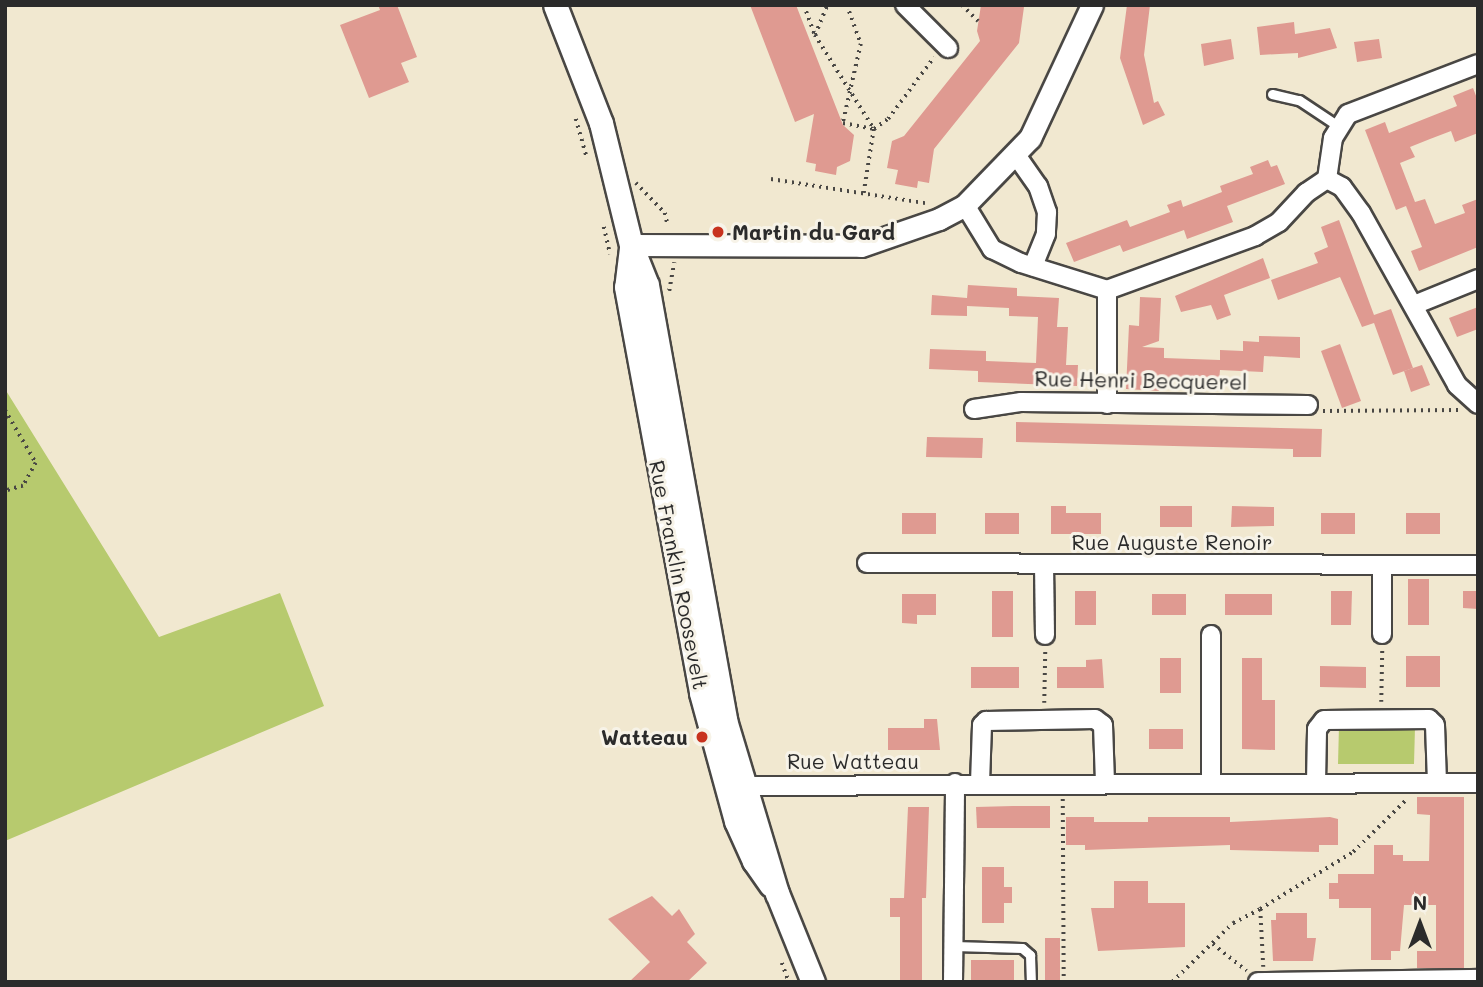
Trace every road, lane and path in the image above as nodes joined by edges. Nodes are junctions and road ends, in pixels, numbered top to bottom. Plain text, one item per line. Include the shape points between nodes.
1 (555, 5) edge
2 (804, 5) edge
3 (827, 5) edge
4 (847, 5) edge
5 (905, 5) edge
6 (962, 5) edge
7 (1092, 5) edge
8 (978, 22) dead end
9 (815, 35) junction
10 (946, 46) joint
11 (1478, 64) edge
12 (850, 94) junction
13 (1272, 94) dead end
14 (1338, 126) junction
15 (874, 129) junction
16 (1016, 155) junction
17 (771, 179) dead end
18 (1327, 179) junction
19 (864, 193) junction
20 (962, 207) junction
21 (631, 244) junction
22 (1033, 267) junction
23 (1478, 279) edge
24 (1107, 290) junction
25 (1414, 305) junction
26 (1476, 403) edge
27 (1107, 404) junction
28 (1308, 405) joint
29 (974, 409) dead end
30 (5, 410) edge
31 (5, 491) edge
32 (867, 563) dead end
33 (1044, 564) junction
34 (1382, 565) junction
35 (1478, 565) edge
36 (1382, 634) joint
37 (1045, 635) joint
38 (1211, 635) dead end
39 (1381, 719) junction
40 (1044, 720) junction
41 (955, 783) junction
42 (981, 783) junction
43 (1063, 783) junction
44 (1105, 783) junction
45 (1211, 783) junction
46 (1317, 783) junction
47 (1408, 783) junction
48 (1437, 783) junction
49 (1478, 783) edge
50 (735, 786) junction
51 (1260, 909) junction
52 (1213, 944) junction
53 (954, 946) junction
54 (1262, 978) edge
55 (1478, 979) edge
56 (813, 982) edge
57 (953, 982) edge
58 (1031, 982) edge
59 (1063, 982) edge
60 (1172, 982) edge

1 - 21 main road, Rue Franklin Roosevelt via 601,124
2 - 9 path
3 - 9 path
4 - 12 path via 861,44
5 - 10 street
6 - 8 path
7 - 16 street via 1050,103
9 - 12 path
10 - 15 path via 888,119
11 - 14 street via 1368,104 1348,114
12 - 15 path
12 - 15 path via 844,123
13 - 14 lane via 1299,100
14 - 18 street
15 - 19 path
16 - 20 street
16 - 22 street via 1038,186 1047,212 1046,234
17 - 19 path
18 - 24 street via 1306,193 1279,222 1255,236
18 - 25 street via 1346,192
19 - 20 path
20 - 21 street via 904,234 860,246
20 - 22 street via 992,249
21 - 50 main road, Rue Franklin Roosevelt via 626,287 701,693
22 - 24 street
23 - 25 street
24 - 27 street
25 - 26 street via 1457,385
26 - 28 path via 1461,410 1327,412
27 - 28 street, Rue Henri Becquerel
27 - 29 street, Rue Henri Becquerel via 1021,402
30 - 31 path via 36,463 23,486
32 - 33 street, Rue Auguste Renoir
33 - 34 street, Rue Auguste Renoir
33 - 37 street
34 - 35 street, Rue Auguste Renoir
34 - 36 street
36 - 39 path
37 - 40 path
38 - 45 street
39 - 46 street via 1324,720 1317,729
39 - 48 street via 1429,719 1435,726
40 - 42 street via 986,721 982,726
40 - 44 street via 1095,719 1103,725
41 - 42 street, Rue Watteau
41 - 50 street, Rue Watteau
41 - 53 street
42 - 43 street, Rue Watteau
43 - 44 street, Rue Watteau
43 - 59 path
44 - 45 street, Rue Watteau
45 - 46 street, Rue Watteau
46 - 47 street, Rue Watteau
47 - 48 street, Rue Watteau
47 - 51 path via 1406,801 1362,844 1306,884
48 - 49 street, Rue Watteau
50 - 56 main road, Rue Franklin Roosevelt via 754,862 777,893
51 - 52 path via 1233,923
51 - 54 path
52 - 54 path via 1250,974
52 - 60 path
53 - 57 street
53 - 58 lane via 1022,948 1030,955
54 - 55 street

